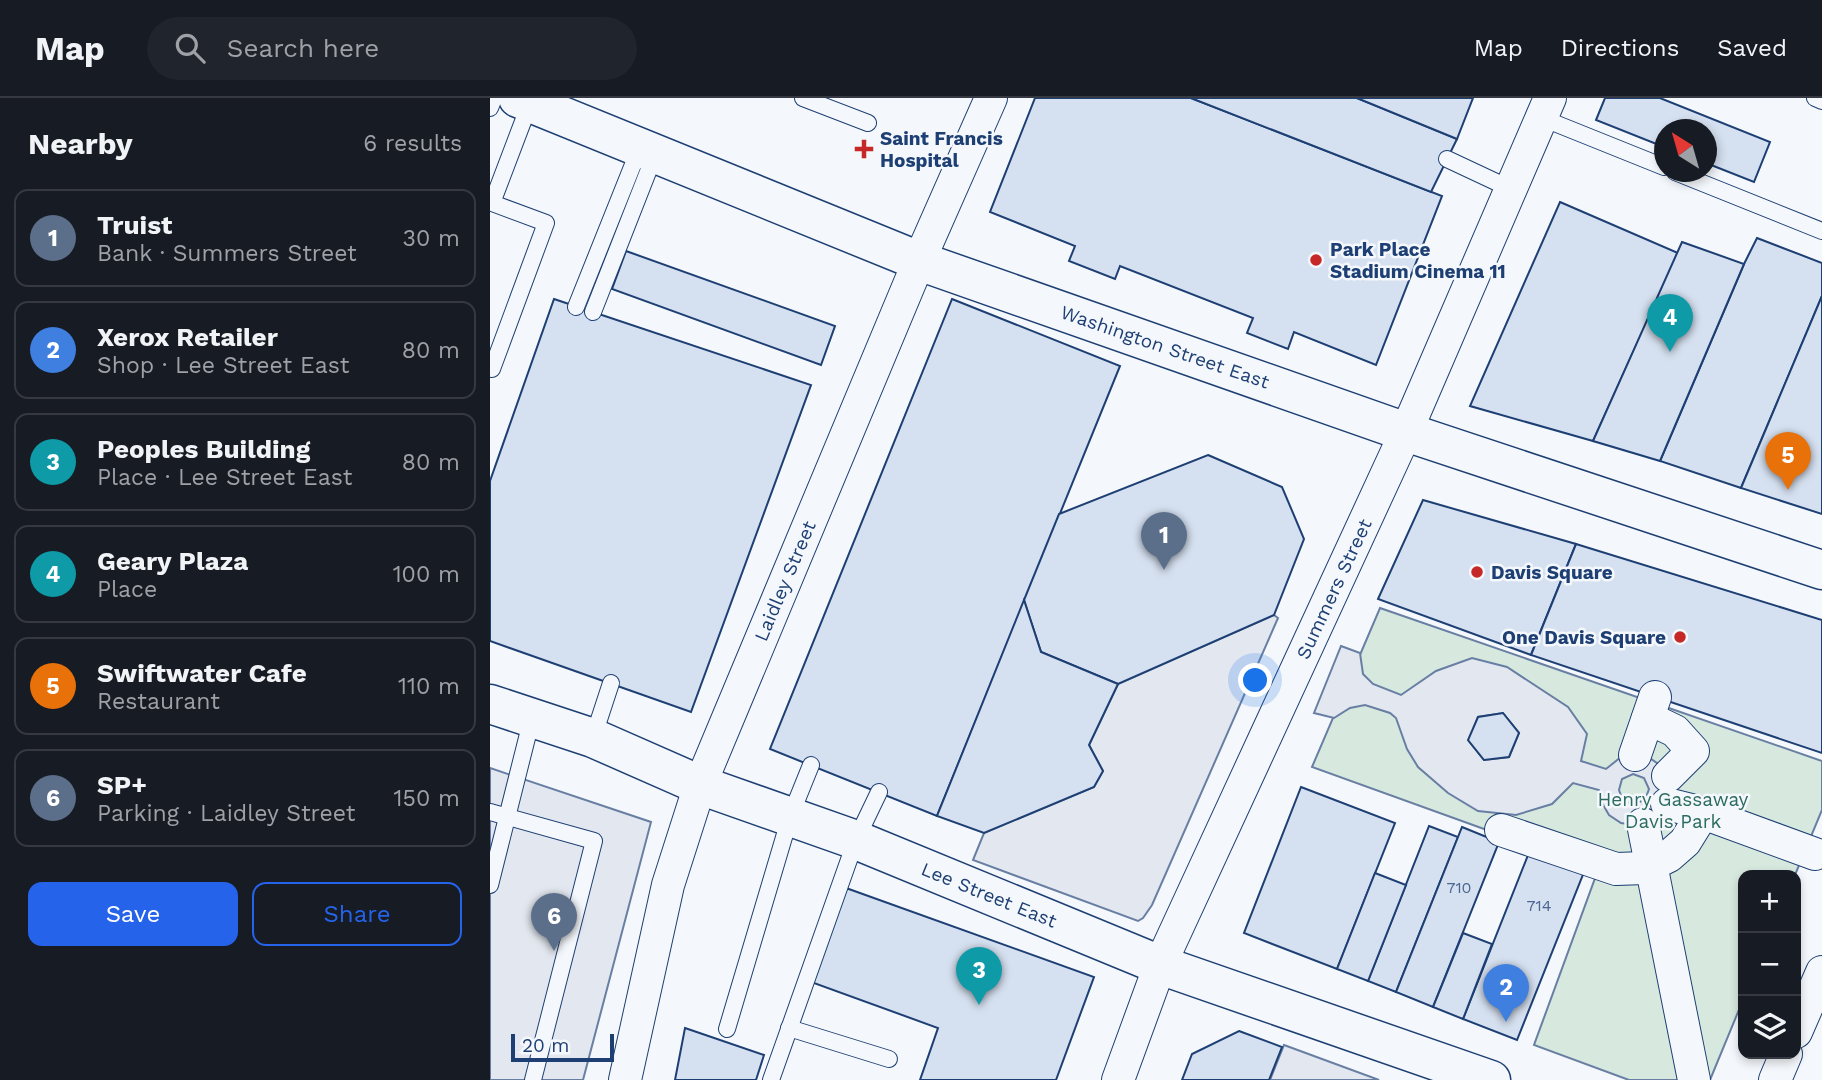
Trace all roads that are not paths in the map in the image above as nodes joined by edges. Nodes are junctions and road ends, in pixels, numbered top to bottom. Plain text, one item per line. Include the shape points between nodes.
1 (803, 98) edge
2 (991, 98) edge
3 (1815, 98) edge
4 (514, 100) edge
5 (1822, 101) edge
6 (490, 108) edge
7 (1546, 108) edge
8 (868, 123) dead end
9 (648, 150) junction
10 (1447, 159) dead end
11 (1654, 162) edge
12 (1700, 182) edge
13 (1511, 189) junction
14 (1822, 231) edge
15 (919, 261) junction
16 (576, 307) dead end
17 (593, 312) dead end
18 (490, 369) edge
19 (1406, 432) junction
20 (1822, 570) edge
21 (611, 683) dead end
22 (490, 704) edge
23 (532, 718) junction
24 (593, 738) junction
25 (1635, 755) dead end
26 (811, 765) dead end
27 (700, 785) junction
28 (879, 792) dead end
29 (490, 813) edge
30 (1703, 813) junction
31 (790, 817) junction
32 (507, 818) junction
33 (1643, 824) dead end
34 (1501, 830) dead end
35 (856, 840) junction
36 (1815, 854) dead end
37 (1651, 865) junction
38 (490, 885) edge
39 (1160, 965) junction
40 (1822, 972) edge
41 (1801, 1020) edge
42 (789, 1027) junction
43 (727, 1029) dead end
44 (889, 1059) dead end
45 (1784, 1059) edge
46 (533, 1080) edge
47 (625, 1080) edge
48 (771, 1080) edge
49 (1118, 1080) edge
50 (1490, 1080) edge
51 (1694, 1080) edge
52 (1775, 1080) edge

1 - 8 lane
2 - 15 street, Laidley Street
3 - 5 lane
4 - 6 lane
4 - 9 main road, Washington Street East
4 - 18 lane via 492,203 546,223
7 - 11 lane
7 - 13 street, Summers Street
9 - 15 main road, Washington Street East
9 - 16 lane
9 - 17 lane
10 - 13 lane
12 - 14 lane
13 - 19 street, Summers Street
15 - 19 main road, Washington Street East
15 - 27 street, Laidley Street
19 - 20 main road, Washington Street East
19 - 39 street, Summers Street
21 - 24 lane
22 - 23 main road, Lee Street East
23 - 24 main road, Lee Street East
23 - 32 lane
24 - 27 main road, Lee Street East
25 - 30 street via 1651,707 1693,751 1667,790
26 - 31 lane
27 - 31 main road, Lee Street East
27 - 47 street, Laidley Street via 668,885
28 - 35 lane
29 - 32 lane
30 - 36 street
30 - 37 street via 1685,842
31 - 35 main road, Lee Street East
31 - 43 lane
32 - 38 lane
32 - 46 lane via 594,841
33 - 37 street
34 - 37 street via 1616,869
35 - 39 main road, Lee Street East
35 - 42 lane
37 - 51 street
39 - 49 street, Summers Street
39 - 50 main road, Lee Street East
40 - 41 street
42 - 44 lane
42 - 48 lane
45 - 52 street

